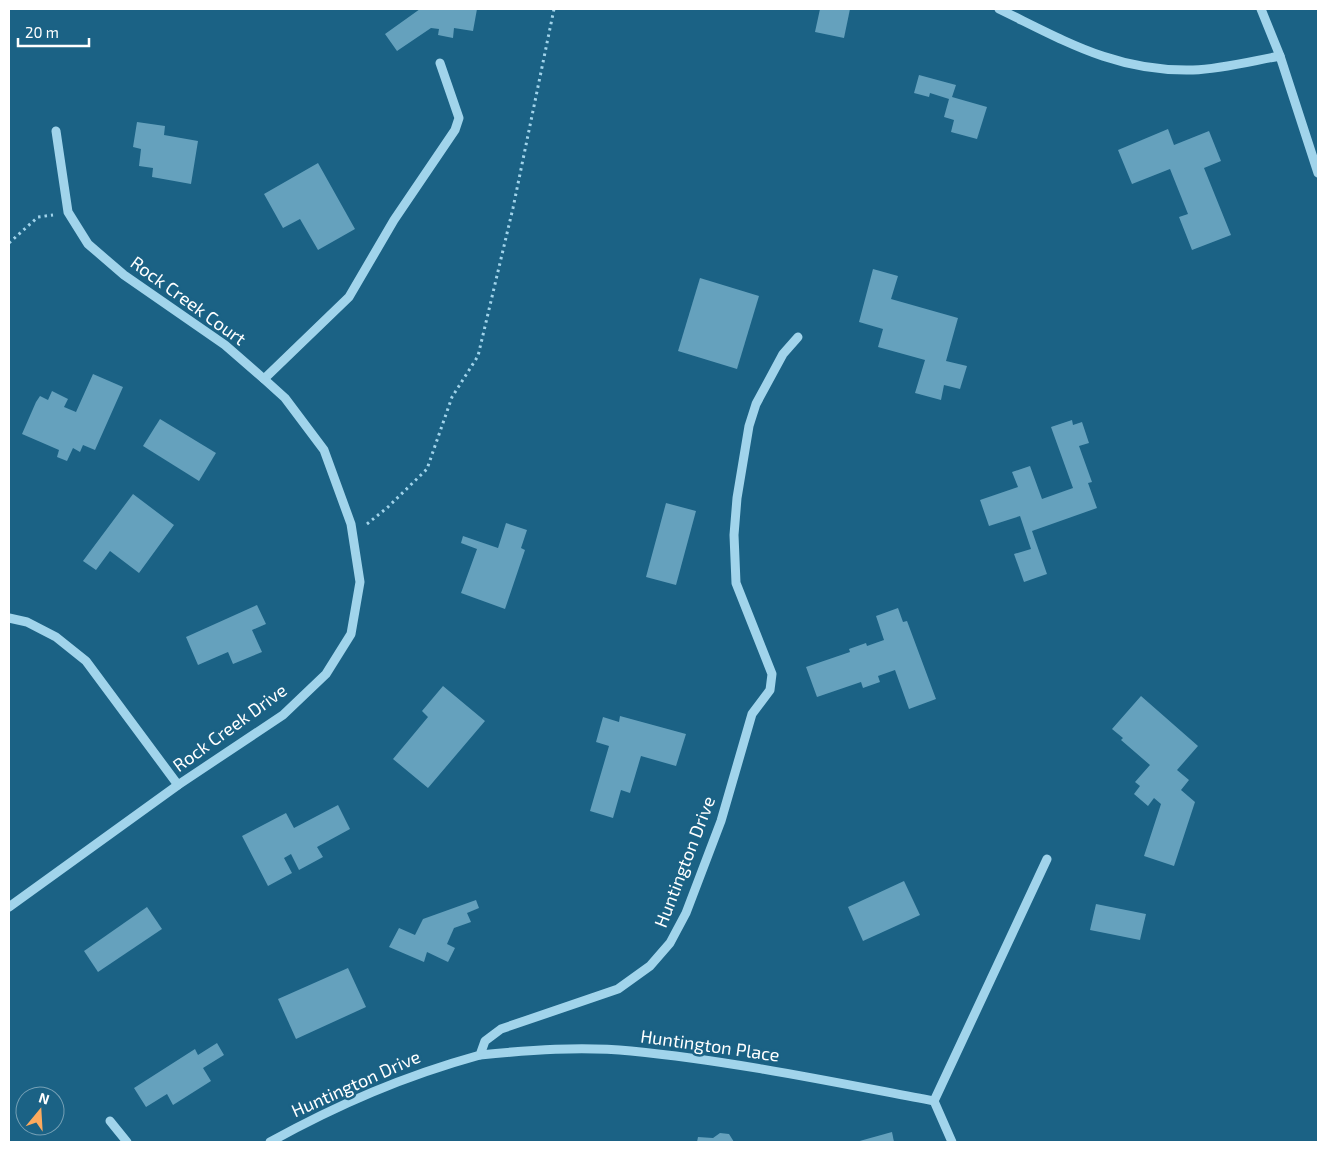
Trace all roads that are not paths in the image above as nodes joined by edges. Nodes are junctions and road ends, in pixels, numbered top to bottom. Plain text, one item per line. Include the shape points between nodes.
1 (999, 9) edge
2 (1261, 9) edge
3 (1280, 56) junction
4 (440, 63) dead end
5 (56, 131) dead end
6 (1318, 173) edge
7 (798, 336) dead end
8 (264, 380) junction
9 (336, 481) joint
10 (9, 618) edge
11 (178, 785) junction
12 (1047, 859) dead end
13 (9, 907) edge
14 (480, 1055) junction
15 (934, 1101) junction
16 (110, 1122) dead end
17 (127, 1142) edge
18 (270, 1142) edge
19 (952, 1142) edge

1 - 3 street via 1092,54 1134,66 1194,70
2 - 3 street
3 - 6 street
4 - 8 street via 459,118 455,130 394,220 349,297
5 - 8 street, Rock Creek Court via 68,212 88,244 124,275 225,345
7 - 14 street, Huntington Drive via 783,354 756,404 749,426 734,526 736,583 772,674 770,690 752,714 721,821 686,913 670,942 650,966 618,989 501,1029 485,1041
8 - 9 street, Rock Creek Court via 285,398 324,450
9 - 11 street, Rock Creek Drive via 351,524 360,582 351,634 326,674 282,715
10 - 11 street via 27,622 56,637 86,661
11 - 13 street, Rock Creek Drive
12 - 15 street
14 - 15 street, Huntington Place via 546,1049 630,1051 790,1073
14 - 18 street, Huntington Drive via 423,1071 363,1095
15 - 19 street
16 - 17 street

